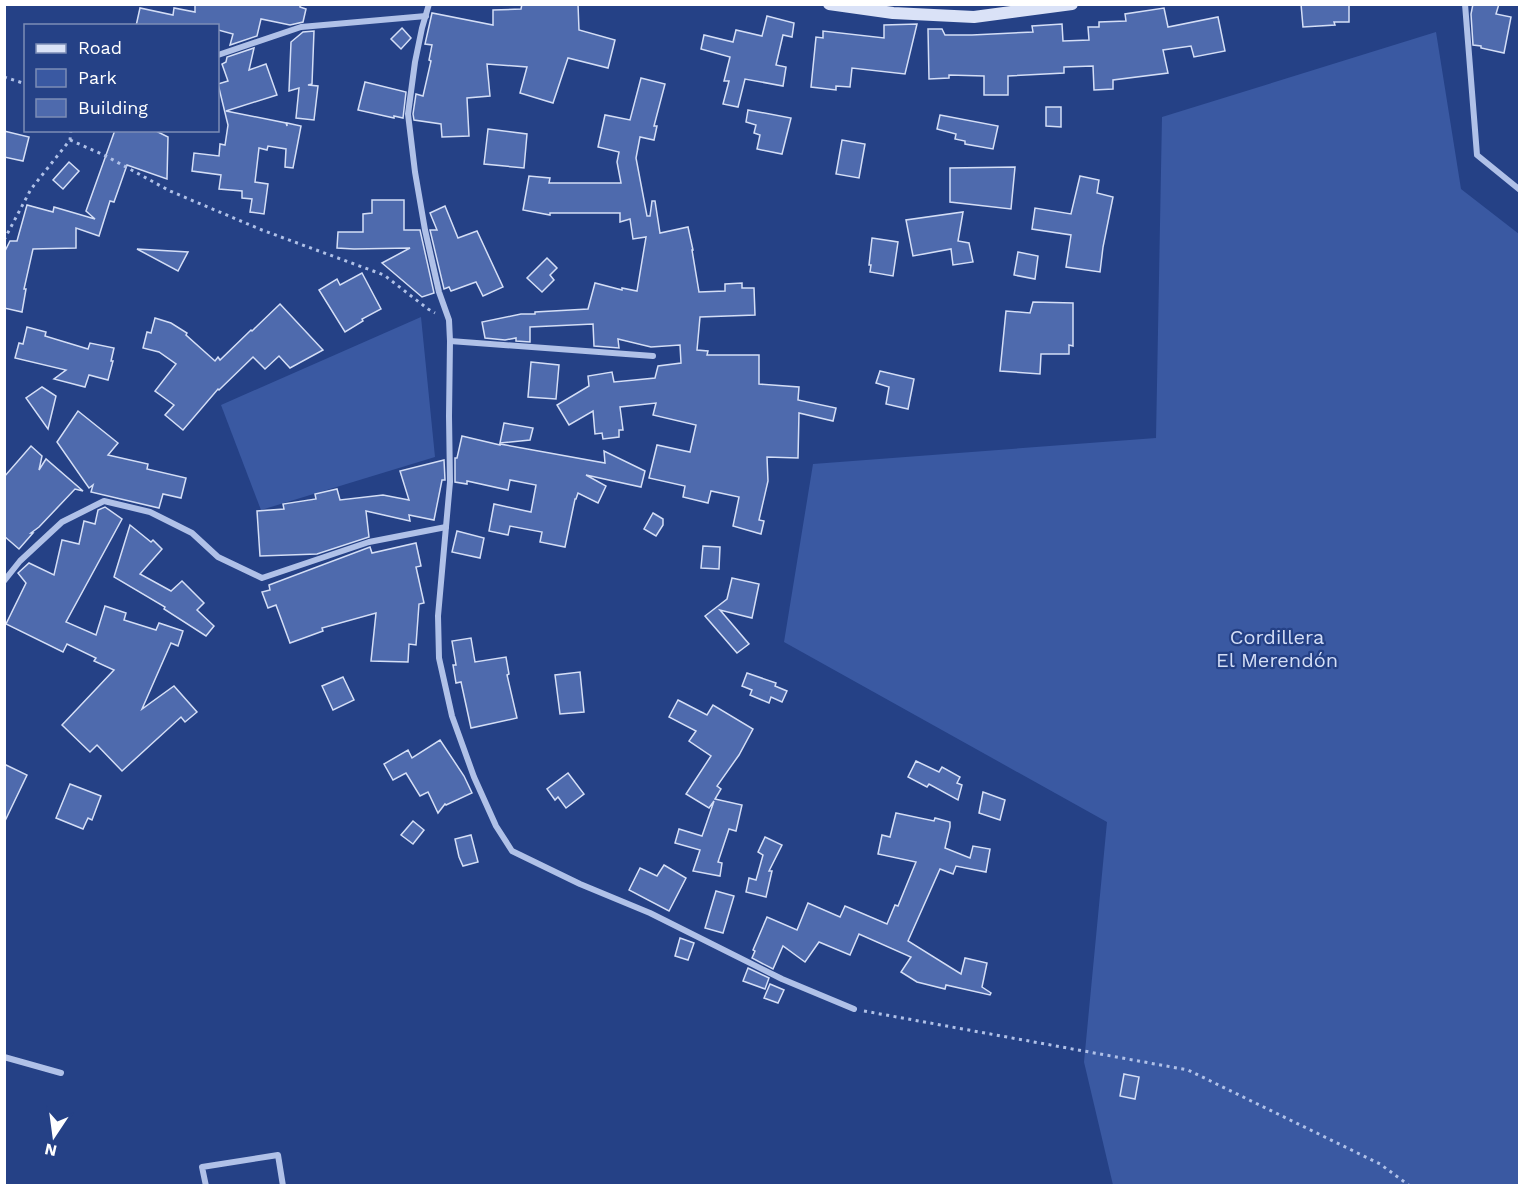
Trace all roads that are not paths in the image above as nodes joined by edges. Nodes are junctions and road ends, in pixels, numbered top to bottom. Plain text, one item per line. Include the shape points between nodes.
1 (429, 4) edge
2 (829, 4) edge
3 (1072, 4) edge
4 (1465, 4) edge
5 (893, 9) edge
6 (426, 16) junction
7 (219, 55) edge
8 (1520, 190) edge
9 (450, 341) junction
10 (653, 356) dead end
11 (447, 527) junction
12 (4, 582) edge
13 (854, 1009) road end
14 (4, 1056) edge
15 (61, 1072) dead end
16 (206, 1185) edge
17 (283, 1185) edge

1 - 6 street
2 - 5 street
3 - 5 street via 974,17
4 - 8 street via 1477,155
6 - 7 street via 301,27
6 - 9 street via 408,114 425,230 449,320
9 - 10 street
9 - 11 street
11 - 12 street via 369,542 262,578 218,556 192,533 150,512 104,501 62,522 20,561
11 - 13 street via 438,658 452,716 474,777 512,851
14 - 15 street
16 - 17 street via 202,1167 278,1155

